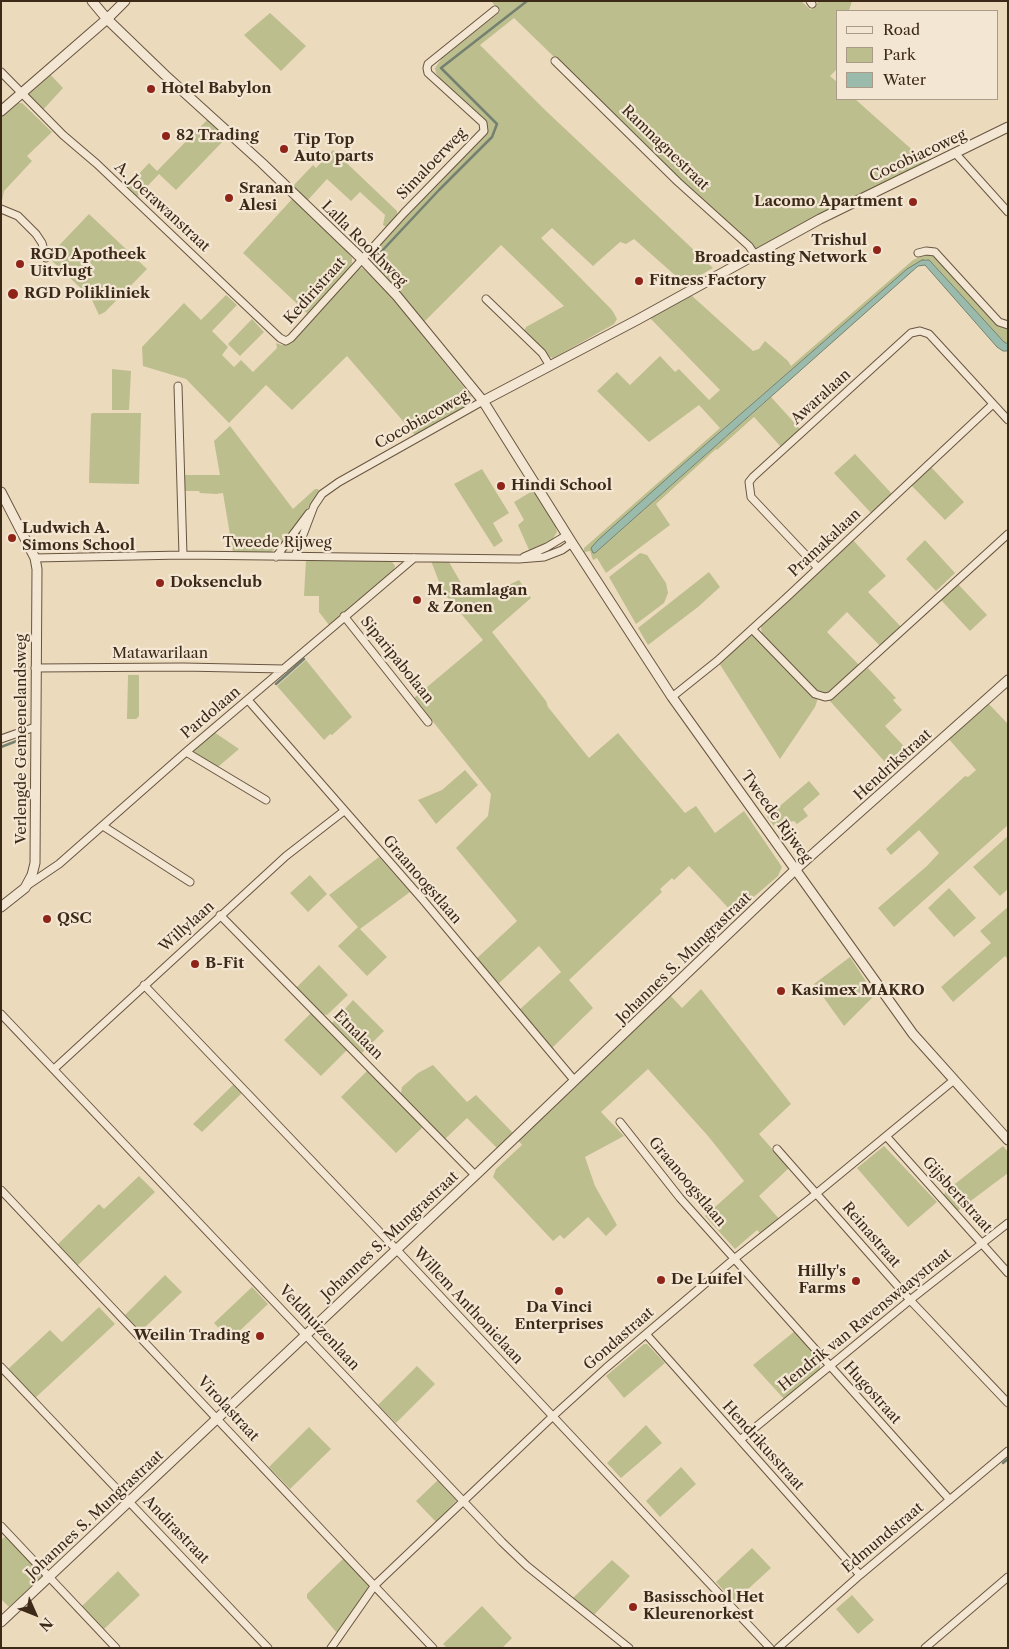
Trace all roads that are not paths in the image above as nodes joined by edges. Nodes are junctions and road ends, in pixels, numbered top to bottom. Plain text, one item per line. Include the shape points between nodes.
1 (92, 1) edge
2 (125, 1) edge
3 (495, 10) dead end
4 (107, 19) junction
5 (555, 61) dead end
6 (1, 72) edge
7 (20, 93) junction
8 (1, 111) edge
9 (1008, 127) edge
10 (956, 154) junction
11 (1, 209) edge
12 (1008, 212) edge
13 (918, 253) dead end
14 (755, 255) junction
15 (46, 258) dead end
16 (362, 259) junction
17 (486, 299) dead end
18 (1008, 325) edge
19 (286, 341) joint
20 (550, 366) junction
21 (178, 386) dead end
22 (483, 401) junction
23 (993, 404) junction
24 (1008, 420) edge
25 (2, 494) edge
26 (314, 506) junction
27 (1008, 534) edge
28 (567, 535) junction
29 (572, 543) junction
30 (183, 555) junction
31 (295, 556) junction
32 (276, 557) junction
33 (35, 558) junction
34 (414, 558) junction
35 (519, 559) junction
36 (818, 568) junction
37 (344, 616) junction
38 (752, 628) junction
39 (35, 668) junction
40 (284, 669) junction
41 (1008, 680) edge
42 (672, 697) junction
43 (248, 700) junction
44 (428, 722) dead end
45 (35, 727) junction
46 (1, 739) edge
47 (186, 752) junction
48 (266, 800) dead end
49 (344, 811) junction
50 (103, 826) junction
51 (796, 869) junction
52 (190, 882) dead end
53 (25, 888) junction
54 (1, 907) edge
55 (220, 915) junction
56 (144, 984) junction
57 (1, 1014) edge
58 (54, 1069) junction
59 (574, 1080) junction
60 (954, 1080) junction
61 (620, 1122) dead end
62 (886, 1136) junction
63 (1008, 1140) edge
64 (777, 1149) dead end
65 (475, 1175) junction
66 (1, 1190) edge
67 (817, 1193) junction
68 (1008, 1222) edge
69 (981, 1243) junction
70 (396, 1249) junction
71 (734, 1259) junction
72 (1008, 1273) edge
73 (910, 1300) junction
74 (306, 1334) junction
75 (646, 1334) junction
76 (830, 1366) junction
77 (1, 1367) edge
78 (1008, 1403) edge
79 (552, 1417) junction
80 (217, 1418) junction
81 (740, 1440) junction
82 (1008, 1451) edge
83 (950, 1500) junction
84 (129, 1501) junction
85 (463, 1501) junction
86 (1, 1526) edge
87 (860, 1576) junction
88 (1008, 1577) edge
89 (50, 1578) junction
90 (375, 1585) junction
91 (1, 1622) edge
92 (116, 1648) edge
93 (268, 1648) edge
94 (330, 1648) edge
95 (433, 1648) edge
96 (629, 1648) edge
97 (770, 1648) edge
98 (778, 1648) edge
99 (926, 1648) edge

1 - 4 street, Lalla Rookhweg
2 - 4 street
3 - 16 street, Simaloerweg via 427,68 428,73 483,124 484,131
4 - 7 street
4 - 16 street, Lalla Rookhweg
5 - 14 street, Ramnagnestraat
6 - 7 street, A. Joerawanstraat
7 - 8 street
7 - 19 street, A. Joerawanstraat
9 - 10 street, Cocobiacoweg
10 - 12 street
10 - 14 street, Cocobiacoweg via 846,206
11 - 15 street via 18,216 36,234
13 - 18 street via 935,252 1000,322
14 - 20 street, Cocobiacoweg
16 - 19 street, Kediristraat
16 - 22 street, Lalla Rookhweg via 397,296
17 - 20 street via 542,353
20 - 22 street, Cocobiacoweg
21 - 30 street
22 - 26 street, Cocobiacoweg via 338,482 322,494
22 - 28 street, Lalla Rookhweg
23 - 24 street
23 - 36 street, Pramakalaan
23 - 36 street, Awaralaan via 929,334 915,331 752,477 749,482 751,497
25 - 33 street
26 - 31 street, Cocobiacoweg
26 - 32 street, Cocobiacoweg
27 - 38 street via 830,696 815,694
28 - 29 street, Lalla Rookhweg
28 - 35 street, Tweede Rijweg
29 - 35 street, Tweede Rijweg via 544,558
29 - 42 street, Tweede Rijweg
30 - 32 street, Tweede Rijweg
30 - 33 street, Tweede Rijweg
31 - 32 street, Tweede Rijweg
31 - 34 street, Tweede Rijweg
33 - 39 street, Verlengde Gemeenelandsweg
34 - 35 street, Tweede Rijweg
34 - 37 street, Pardolaan
36 - 38 street, Pramakalaan
37 - 40 street, Pardolaan
37 - 44 street, Siparipabolaan
38 - 42 street, Pramakalaan
39 - 40 street, Matawarilaan
39 - 45 street, Verlengde Gemeenelandsweg
40 - 43 street, Pardolaan
41 - 51 street, Hendrikstraat
42 - 51 street, Tweede Rijweg
43 - 47 street, Pardolaan
43 - 49 street, Graanoogstlaan
45 - 46 street
45 - 53 street, Verlengde Gemeenelandsweg via 36,850 32,875
47 - 48 street
47 - 50 street, Pardolaan
49 - 55 street, Willylaan via 286,856
49 - 59 street, Graanoogstlaan
50 - 52 street
50 - 53 street, Pardolaan
51 - 59 street, Johannes S. Mungrastraat
51 - 60 street, Tweede Rijweg via 913,1034
53 - 54 street
55 - 56 street, Willylaan
55 - 65 street, Etnalaan
56 - 58 street, Willylaan
56 - 70 street, Willem Anthonielaan
57 - 58 street, Veldhuizenlaan
58 - 74 street, Veldhuizenlaan
59 - 65 street, Johannes S. Mungrastraat
60 - 62 street, Gondastraat
60 - 63 street, Tweede Rijweg
61 - 71 street, Graanoogstlaan
62 - 67 street, Gondastraat
62 - 69 street, Gijsbertstraat
64 - 67 street, Reinastraat
65 - 70 street, Johannes S. Mungrastraat
66 - 80 street, Virolastraat
67 - 71 street, Gondastraat
67 - 73 street, Reinastraat
68 - 69 street, Hendrik van Ravenswaaystraat
69 - 72 street, Gijsbertstraat
69 - 73 street, Hendrik van Ravenswaaystraat
70 - 74 street, Johannes S. Mungrastraat
70 - 79 street, Willem Anthonielaan
71 - 75 street, Gondastraat
71 - 76 street, Hugostraat
73 - 76 street, Hendrik van Ravenswaaystraat
73 - 78 street, Reinastraat
74 - 80 street, Johannes S. Mungrastraat
74 - 85 street, Veldhuizenlaan
75 - 79 street, Gondastraat
75 - 81 street, Hendrikusstraat
76 - 81 street, Hendrik van Ravenswaaystraat
76 - 83 street, Hugostraat
77 - 84 street, Andirastraat
79 - 85 street, Gondastraat
79 - 97 street, Willem Anthonielaan
80 - 84 street, Johannes S. Mungrastraat
80 - 90 street, Virolastraat
81 - 87 street, Hendrikusstraat
82 - 83 street, Edmundstraat
83 - 87 street, Edmundstraat
84 - 89 street, Johannes S. Mungrastraat
84 - 93 street, Andirastraat
85 - 90 street, Gondastraat
85 - 96 street, Veldhuizenlaan via 527,1566
86 - 89 street
87 - 98 street, Edmundstraat
88 - 99 street
89 - 91 street, Johannes S. Mungrastraat
89 - 92 street
90 - 94 street, Gondastraat
90 - 95 street, Virolastraat

